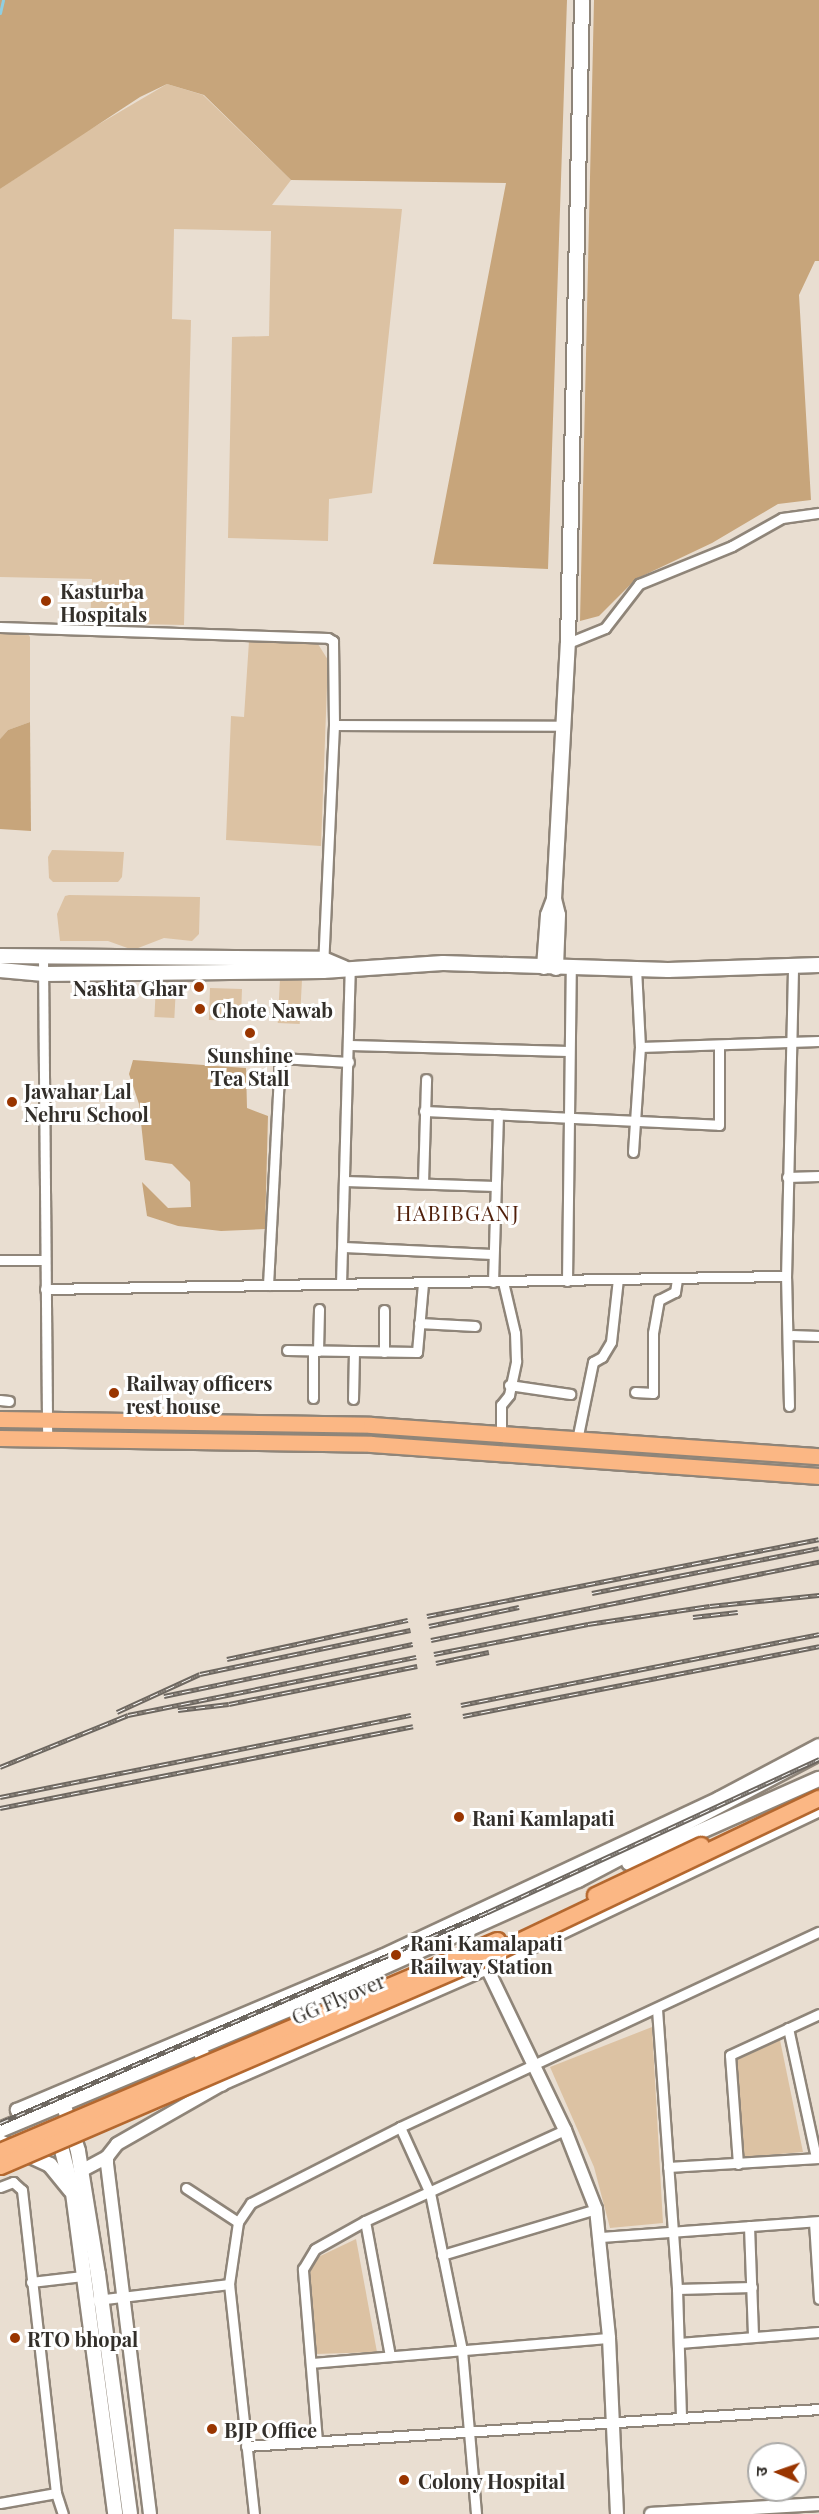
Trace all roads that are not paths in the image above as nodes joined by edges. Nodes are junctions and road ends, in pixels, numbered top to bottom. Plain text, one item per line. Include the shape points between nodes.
1 (582, 0) edge
2 (819, 513) edge
3 (0, 627) edge
4 (568, 643) junction
5 (334, 725) junction
6 (564, 726) junction
7 (0, 956) edge
8 (196, 957) junction
9 (42, 959) junction
10 (323, 965) junction
11 (819, 965) edge
12 (792, 966) junction
13 (550, 967) junction
14 (571, 967) junction
15 (347, 968) junction
16 (636, 969) junction
17 (0, 970) edge
18 (196, 971) junction
19 (44, 974) junction
20 (790, 1041) junction
21 (819, 1041) edge
22 (350, 1045) junction
23 (640, 1047) junction
24 (719, 1047) junction
25 (568, 1051) junction
26 (349, 1062) junction
27 (426, 1079) dead end
28 (424, 1111) junction
29 (498, 1114) junction
30 (567, 1118) junction
31 (635, 1120) junction
32 (633, 1152) dead end
33 (787, 1170) junction
34 (819, 1176) edge
35 (345, 1181) junction
36 (423, 1183) junction
37 (495, 1186) junction
38 (344, 1247) junction
39 (492, 1254) junction
40 (0, 1260) edge
41 (45, 1260) junction
42 (786, 1276) junction
43 (618, 1279) junction
44 (677, 1279) junction
45 (567, 1281) junction
46 (498, 1282) junction
47 (423, 1283) junction
48 (341, 1284) junction
49 (267, 1285) junction
50 (45, 1288) junction
51 (319, 1309) dead end
52 (384, 1310) dead end
53 (419, 1323) junction
54 (475, 1326) dead end
55 (788, 1335) junction
56 (819, 1336) edge
57 (287, 1350) dead end
58 (316, 1351) junction
59 (354, 1352) junction
60 (384, 1353) junction
61 (509, 1385) junction
62 (636, 1392) dead end
63 (570, 1394) dead end
64 (313, 1398) dead end
65 (354, 1399) dead end
66 (789, 1406) dead end
67 (0, 1419) edge
68 (47, 1420) junction
69 (501, 1434) junction
70 (0, 1438) edge
71 (47, 1439) junction
72 (577, 1440) junction
73 (814, 1456) edge
74 (813, 1475) edge
75 (819, 1745) edge
76 (819, 1753) edge
77 (819, 1779) edge
78 (819, 1788) edge
79 (819, 1798) edge
80 (819, 1810) edge
81 (819, 1932) edge
82 (487, 1968) junction
83 (657, 2009) junction
84 (819, 2014) edge
85 (788, 2028) junction
86 (201, 2054) junction
87 (533, 2064) junction
88 (222, 2084) junction
89 (96, 2098) junction
90 (65, 2107) junction
91 (50, 2113) junction
92 (21, 2121) junction
93 (400, 2127) junction
94 (0, 2130) edge
95 (565, 2130) junction
96 (0, 2141) edge
97 (0, 2151) edge
98 (107, 2157) junction
99 (817, 2158) edge
100 (738, 2164) junction
101 (0, 2166) edge
102 (81, 2167) junction
103 (668, 2167) junction
104 (0, 2187) edge
105 (186, 2188) dead end
106 (73, 2193) junction
107 (430, 2193) junction
108 (596, 2209) junction
109 (364, 2221) junction
110 (817, 2221) edge
111 (238, 2222) junction
112 (749, 2226) junction
113 (674, 2232) junction
114 (601, 2237) junction
115 (442, 2255) junction
116 (83, 2276) junction
117 (31, 2282) junction
118 (229, 2284) junction
119 (752, 2287) junction
120 (677, 2289) junction
121 (125, 2294) junction
122 (102, 2299) junction
123 (819, 2299) edge
124 (87, 2303) junction
125 (819, 2332) edge
126 (753, 2336) junction
127 (609, 2338) junction
128 (679, 2343) junction
129 (462, 2350) junction
130 (390, 2356) junction
131 (311, 2363) junction
132 (819, 2409) edge
133 (681, 2417) junction
134 (614, 2420) junction
135 (470, 2431) junction
136 (317, 2441) junction
137 (246, 2446) junction
138 (56, 2493) junction
139 (5, 2503) edge
140 (819, 2504) edge
141 (709, 2513) edge
142 (12, 2514) edge
143 (63, 2514) edge
144 (115, 2514) edge
145 (130, 2514) edge
146 (150, 2514) edge
147 (254, 2514) edge
148 (476, 2514) edge
149 (617, 2514) edge
150 (651, 2514) edge

1 - 4 main road
2 - 4 street via 782,518 732,546 639,584 605,628
3 - 5 street via 328,638 335,647
4 - 6 main road
5 - 6 street
5 - 10 street
6 - 13 main road via 554,899 558,915
7 - 9 main road
8 - 9 main road
8 - 10 main road
8 - 18 main road
9 - 19 street
10 - 15 main road
10 - 18 main road
11 - 12 main road
12 - 16 main road
12 - 20 street
13 - 14 main road
13 - 15 main road via 443,963
14 - 16 main road
14 - 25 street
15 - 22 street
16 - 23 street
17 - 19 main road
18 - 19 main road
19 - 41 street
20 - 21 street
20 - 24 street
20 - 33 street
22 - 25 street
22 - 26 street
23 - 24 street
23 - 31 street
24 - 31 street via 719,1125
25 - 30 street
26 - 35 street
26 - 49 street via 280,1058
27 - 28 street
28 - 29 street
28 - 36 street
29 - 30 street
29 - 37 street
30 - 31 street
30 - 45 street
31 - 32 street
33 - 34 street
33 - 42 street
35 - 36 street
35 - 38 street
36 - 37 street
37 - 39 street
38 - 39 street
38 - 48 street
39 - 46 street
40 - 41 street
41 - 50 street
42 - 44 street
42 - 55 street
43 - 44 street
43 - 45 street
43 - 72 street via 612,1342 602,1357 592,1362
44 - 62 street via 675,1292 659,1300 653,1333 653,1393
45 - 46 street
46 - 47 street
46 - 61 street via 515,1333 516,1361
47 - 48 street
47 - 53 street
48 - 49 street
49 - 50 street
50 - 68 street
51 - 58 street
52 - 60 street
53 - 54 street
53 - 60 street via 417,1352
55 - 56 street
55 - 66 street
57 - 58 street
58 - 59 street
58 - 64 street
59 - 60 street
59 - 65 street
61 - 63 street
61 - 69 street via 509,1395 501,1405
67 - 68 main road
68 - 69 main road via 371,1425
68 - 71 street
69 - 72 main road
70 - 71 main road
71 - 74 main road via 371,1444
72 - 73 main road
73 - 74 main road
75 - 92 street via 718,1798 382,1956 17,2109
76 - 90 main road via 578,1880
77 - 86 main road
78 - 97 main road, GG Flyover, bridge via 492,1943
79 - 101 main road, GG Flyover, bridge via 483,1958
80 - 82 street
81 - 83 street
82 - 87 street
82 - 88 street
83 - 87 street
83 - 103 street
84 - 85 street
85 - 99 street
85 - 100 street via 730,2055
86 - 88 main road
86 - 89 main road
87 - 93 street
87 - 95 street
88 - 98 street via 127,2137
89 - 90 main road
89 - 102 main road
90 - 91 main road
90 - 102 main road
91 - 92 main road
91 - 96 main road
91 - 106 main road
92 - 94 main road
93 - 107 street
93 - 111 street via 261,2195
95 - 107 street
95 - 108 street
96 - 106 main road via 50,2165
98 - 102 street
98 - 121 street
99 - 100 street
100 - 103 street
102 - 122 main road
103 - 113 street
104 - 117 street via 13,2182 22,2190
105 - 111 street
106 - 116 main road
107 - 109 street
107 - 115 street
108 - 114 street
108 - 115 street
109 - 130 street
109 - 131 street via 315,2249 303,2269
110 - 112 street
110 - 123 street
111 - 118 street
112 - 113 street
112 - 119 street
113 - 114 street
113 - 120 street
114 - 127 street
115 - 129 street
116 - 117 street
116 - 124 main road
117 - 138 street
118 - 121 street
118 - 137 street
119 - 120 street
119 - 126 street
120 - 128 street
121 - 122 street
121 - 146 street
122 - 124 street
122 - 145 main road
124 - 144 main road
125 - 126 street
126 - 128 street
127 - 129 street
127 - 134 street
128 - 133 street
129 - 130 street
129 - 135 street
130 - 131 street
131 - 136 street
132 - 133 street
133 - 134 street
134 - 135 street
134 - 149 street
135 - 136 street
135 - 148 street
136 - 137 street
137 - 147 street
138 - 139 street
138 - 143 street
139 - 142 street
140 - 141 street
141 - 150 street

